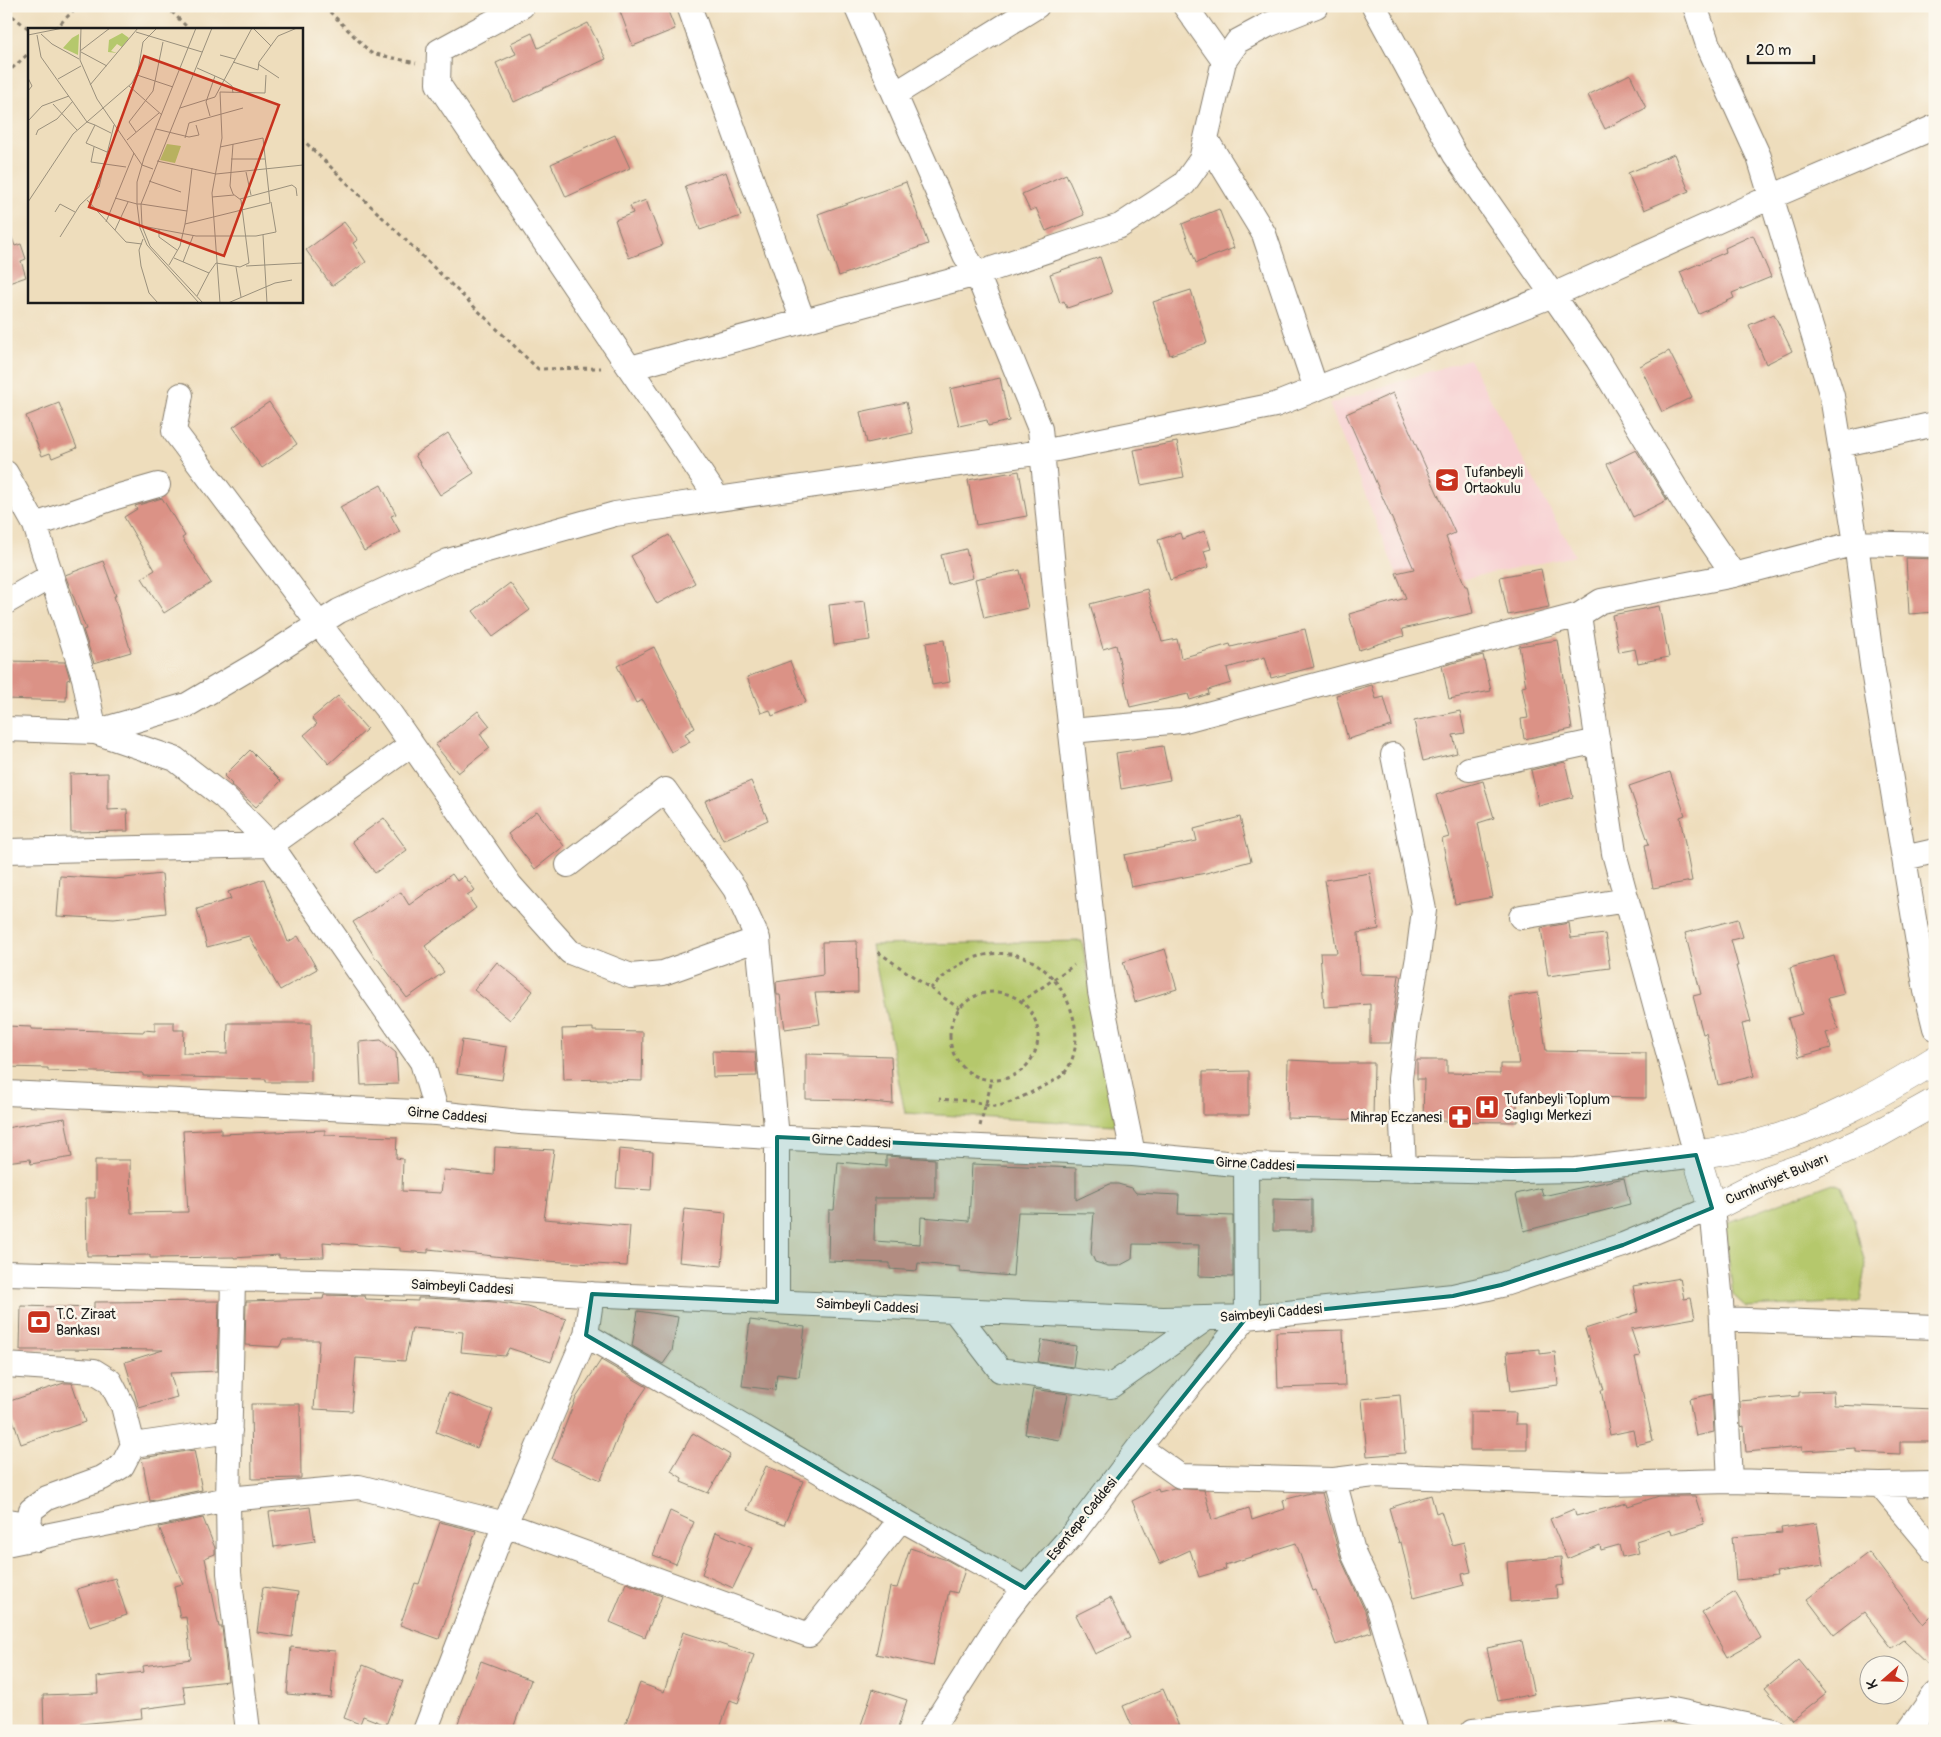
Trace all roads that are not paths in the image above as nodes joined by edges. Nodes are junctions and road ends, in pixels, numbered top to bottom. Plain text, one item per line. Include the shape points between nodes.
1 (522, 6) edge
2 (688, 6) edge
3 (856, 6) edge
4 (1037, 6) edge
5 (1185, 6) edge
6 (1316, 6) edge
7 (1374, 6) edge
8 (1695, 6) edge
9 (1224, 61) junction
10 (895, 94) junction
11 (1935, 127) edge
12 (1206, 139) junction
13 (1772, 197) junction
14 (977, 274) junction
15 (1552, 295) junction
16 (803, 321) junction
17 (630, 368) junction
18 (1316, 389) junction
19 (181, 395) dead end
20 (1935, 424) edge
21 (1840, 445) junction
22 (1042, 452) junction
23 (6, 473) edge
24 (158, 485) dead end
25 (718, 499) junction
26 (35, 525) junction
27 (1856, 543) junction
28 (1935, 545) edge
29 (1734, 575) junction
30 (51, 576) junction
31 (6, 602) edge
32 (1579, 615) junction
33 (319, 624) junction
34 (6, 729) edge
35 (1071, 731) junction
36 (95, 732) junction
37 (1598, 742) junction
38 (411, 743) junction
39 (1393, 755) dead end
40 (1469, 769) dead end
41 (270, 845) junction
42 (6, 851) edge
43 (1935, 851) edge
44 (1904, 858) junction
45 (568, 865) dead end
46 (1627, 900) junction
47 (1521, 917) dead end
48 (758, 939) junction
49 (1935, 1028) edge
50 (1935, 1060) edge
51 (6, 1093) edge
52 (1935, 1102) edge
53 (437, 1113) junction
54 (777, 1137) junction
55 (1133, 1154) junction
56 (1696, 1155) junction
57 (1246, 1165) junction
58 (1404, 1168) junction
59 (1712, 1208) junction
60 (6, 1273) edge
61 (233, 1280) junction
62 (592, 1294) junction
63 (777, 1302) junction
64 (955, 1311) junction
65 (1247, 1317) junction
66 (1207, 1318) junction
67 (1722, 1319) junction
68 (1935, 1327) edge
69 (586, 1335) junction
70 (6, 1365) edge
71 (230, 1431) junction
72 (133, 1444) junction
73 (1139, 1446) junction
74 (1334, 1480) junction
75 (1730, 1481) junction
76 (1935, 1484) edge
77 (1880, 1485) junction
78 (228, 1499) junction
79 (901, 1520) junction
80 (6, 1521) edge
81 (505, 1524) junction
82 (34, 1531) junction
83 (6, 1544) edge
84 (1935, 1551) edge
85 (1025, 1588) junction
86 (1935, 1694) edge
87 (248, 1731) edge
88 (425, 1731) edge
89 (930, 1731) edge
90 (1416, 1731) edge
91 (1473, 1731) edge
92 (1774, 1731) edge
93 (1909, 1731) edge

1 - 17 street via 439,51 438,84
2 - 16 street
3 - 10 street
4 - 10 street
5 - 9 street
6 - 9 street via 1238,41
7 - 15 street via 1455,155
8 - 13 street via 1708,45 1759,157
9 - 12 street
10 - 14 street via 965,255
11 - 13 street
12 - 14 street via 1201,160 1184,184 1120,226
12 - 18 street via 1264,234
13 - 15 street
13 - 21 street via 1832,396
14 - 16 street
14 - 22 street via 1040,428
15 - 18 street
15 - 29 street via 1598,360 1684,502
16 - 17 street
17 - 25 street
18 - 22 street via 1275,405
19 - 33 street via 174,431
20 - 21 street
21 - 27 street
22 - 25 street
22 - 35 street
23 - 26 street
24 - 26 street
25 - 33 street via 614,514 448,561 339,611
26 - 30 street
27 - 28 street
27 - 29 street
27 - 44 street via 1872,665
29 - 32 street via 1601,601
30 - 31 street
30 - 36 street via 84,678
32 - 35 street via 1181,721
32 - 37 street
33 - 36 street via 187,705
33 - 38 street
34 - 36 street
35 - 55 street via 1100,992
36 - 41 street via 174,759 224,797
37 - 40 street
37 - 46 street via 1614,853
38 - 41 street
38 - 48 street via 510,885 570,952 632,976 663,973
39 - 58 street via 1424,910 1400,1079
41 - 42 street
41 - 53 street via 422,1062
43 - 44 street
44 - 49 street
45 - 48 street via 665,790 734,889
46 - 47 street
46 - 56 street
48 - 54 street
50 - 56 main road via 1863,1101 1790,1134 1758,1144
51 - 53 street, Girne Caddesi
52 - 59 main road, Cumhuriyet Bulvarı via 1856,1144 1769,1179
53 - 54 street, Girne Caddesi via 520,1122
54 - 55 street, Girne Caddesi
54 - 63 street
55 - 57 street, Girne Caddesi
56 - 58 street, Girne Caddesi via 1576,1170
56 - 59 main road, Cumhuriyet Bulvarı
57 - 58 street, Girne Caddesi
57 - 65 street
59 - 65 street, Saimbeyli Caddesi via 1624,1245 1501,1285 1453,1296
59 - 67 street
60 - 61 street, Saimbeyli Caddesi
61 - 62 street, Saimbeyli Caddesi via 428,1284
61 - 71 street
62 - 63 street, Saimbeyli Caddesi
62 - 69 street
63 - 64 street, Saimbeyli Caddesi
64 - 66 street, Saimbeyli Caddesi
64 - 66 street via 1000,1370 1111,1386
65 - 66 street, Saimbeyli Caddesi
65 - 73 street, Esentepe Caddesi
67 - 68 street
67 - 75 street
69 - 79 street
69 - 81 street
70 - 72 street via 94,1371 110,1382 123,1406
71 - 72 street
71 - 78 street
72 - 82 street via 122,1466 102,1478 47,1498 31,1510
73 - 74 street via 1180,1476
73 - 85 street, Esentepe Caddesi via 1074,1533
74 - 75 street via 1374,1475 1607,1484
74 - 90 street via 1354,1555 1378,1606
75 - 77 street
76 - 77 street
77 - 84 street
78 - 81 street via 359,1486
78 - 82 street
78 - 87 street via 229,1573
79 - 81 street via 809,1635
79 - 85 street
80 - 82 street
81 - 88 street
82 - 83 street
85 - 89 street, Esentepe Caddesi via 1001,1619
86 - 93 street
91 - 92 street via 1668,1709

